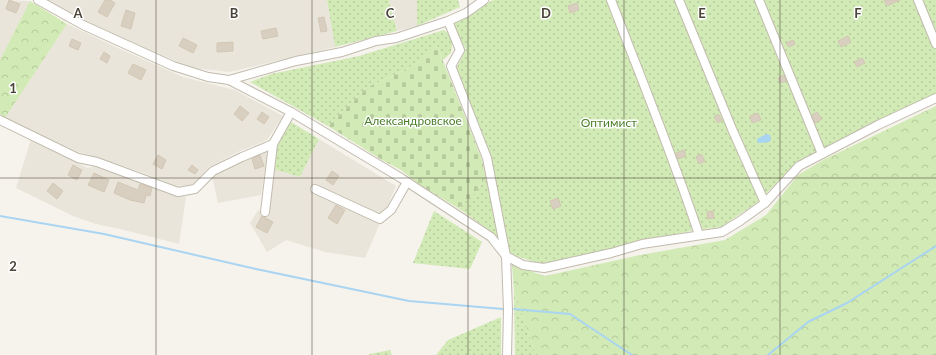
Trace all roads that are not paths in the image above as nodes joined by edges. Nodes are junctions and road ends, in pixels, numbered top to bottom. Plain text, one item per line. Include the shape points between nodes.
1 (38, 0) edge
2 (484, 0) edge
3 (611, 0) edge
4 (679, 0) edge
5 (759, 0) edge
6 (918, 0) edge
7 (448, 21) junction
8 (936, 44) edge
9 (229, 80) junction
10 (936, 98) edge
11 (291, 112) junction
12 (0, 120) edge
13 (273, 144) junction
14 (822, 154) junction
15 (407, 182) junction
16 (315, 189) dead end
17 (765, 203) junction
18 (265, 212) dead end
19 (699, 235) junction
20 (506, 256) junction
21 (506, 355) edge

1 - 9 street via 82,25 173,66 208,77
2 - 7 street via 466,13
3 - 19 street
4 - 17 street
5 - 14 street
6 - 8 street
7 - 9 street via 396,38 296,61
7 - 20 street via 460,50 451,66 487,158
9 - 11 street
10 - 14 street
11 - 13 street
11 - 15 street
12 - 13 street via 78,158 96,162 178,192 195,189 213,171
13 - 18 street
14 - 17 street via 799,166
15 - 16 street via 391,210 380,219
15 - 20 street via 490,238
17 - 19 street via 722,232
19 - 20 street via 642,244 544,268 523,265
20 - 21 street

